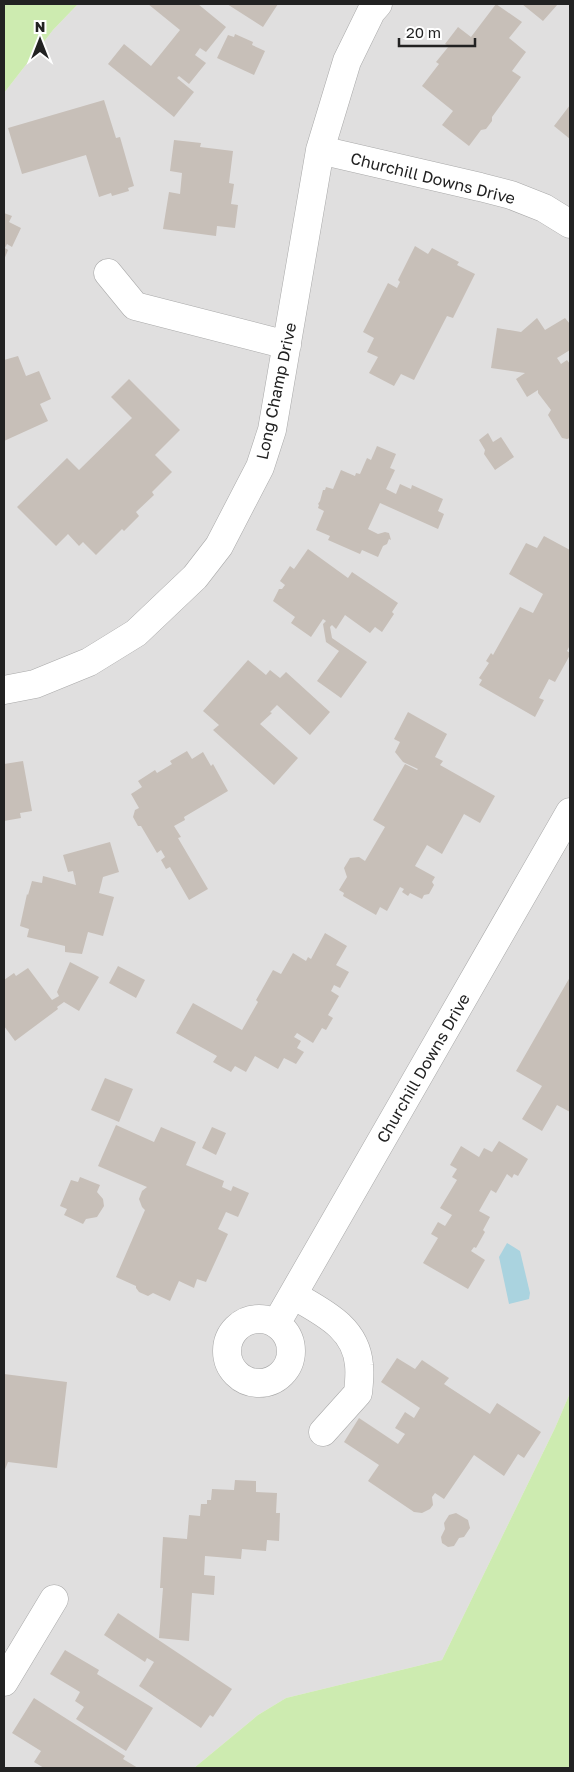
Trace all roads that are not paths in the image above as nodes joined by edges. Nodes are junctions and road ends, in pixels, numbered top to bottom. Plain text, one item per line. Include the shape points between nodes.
1 (378, 4) edge
2 (320, 150) junction
3 (570, 224) edge
4 (108, 273) dead end
5 (287, 345) junction
6 (4, 690) edge
7 (570, 812) edge
8 (293, 1295) junction
9 (276, 1324) dead end
10 (323, 1432) dead end
11 (54, 1599) dead end
12 (4, 1682) edge

1 - 2 street, Long Champ Drive via 347,61
2 - 3 street, Churchill Downs Drive via 480,186 544,208
2 - 5 street, Long Champ Drive
4 - 5 street via 135,306
5 - 6 street, Long Champ Drive via 272,430 260,466 219,546 195,577 136,633 89,662 35,684
7 - 8 street, Churchill Downs Drive
8 - 9 street, Churchill Downs Drive
8 - 10 street via 344,1328 359,1364 358,1393
11 - 12 street

